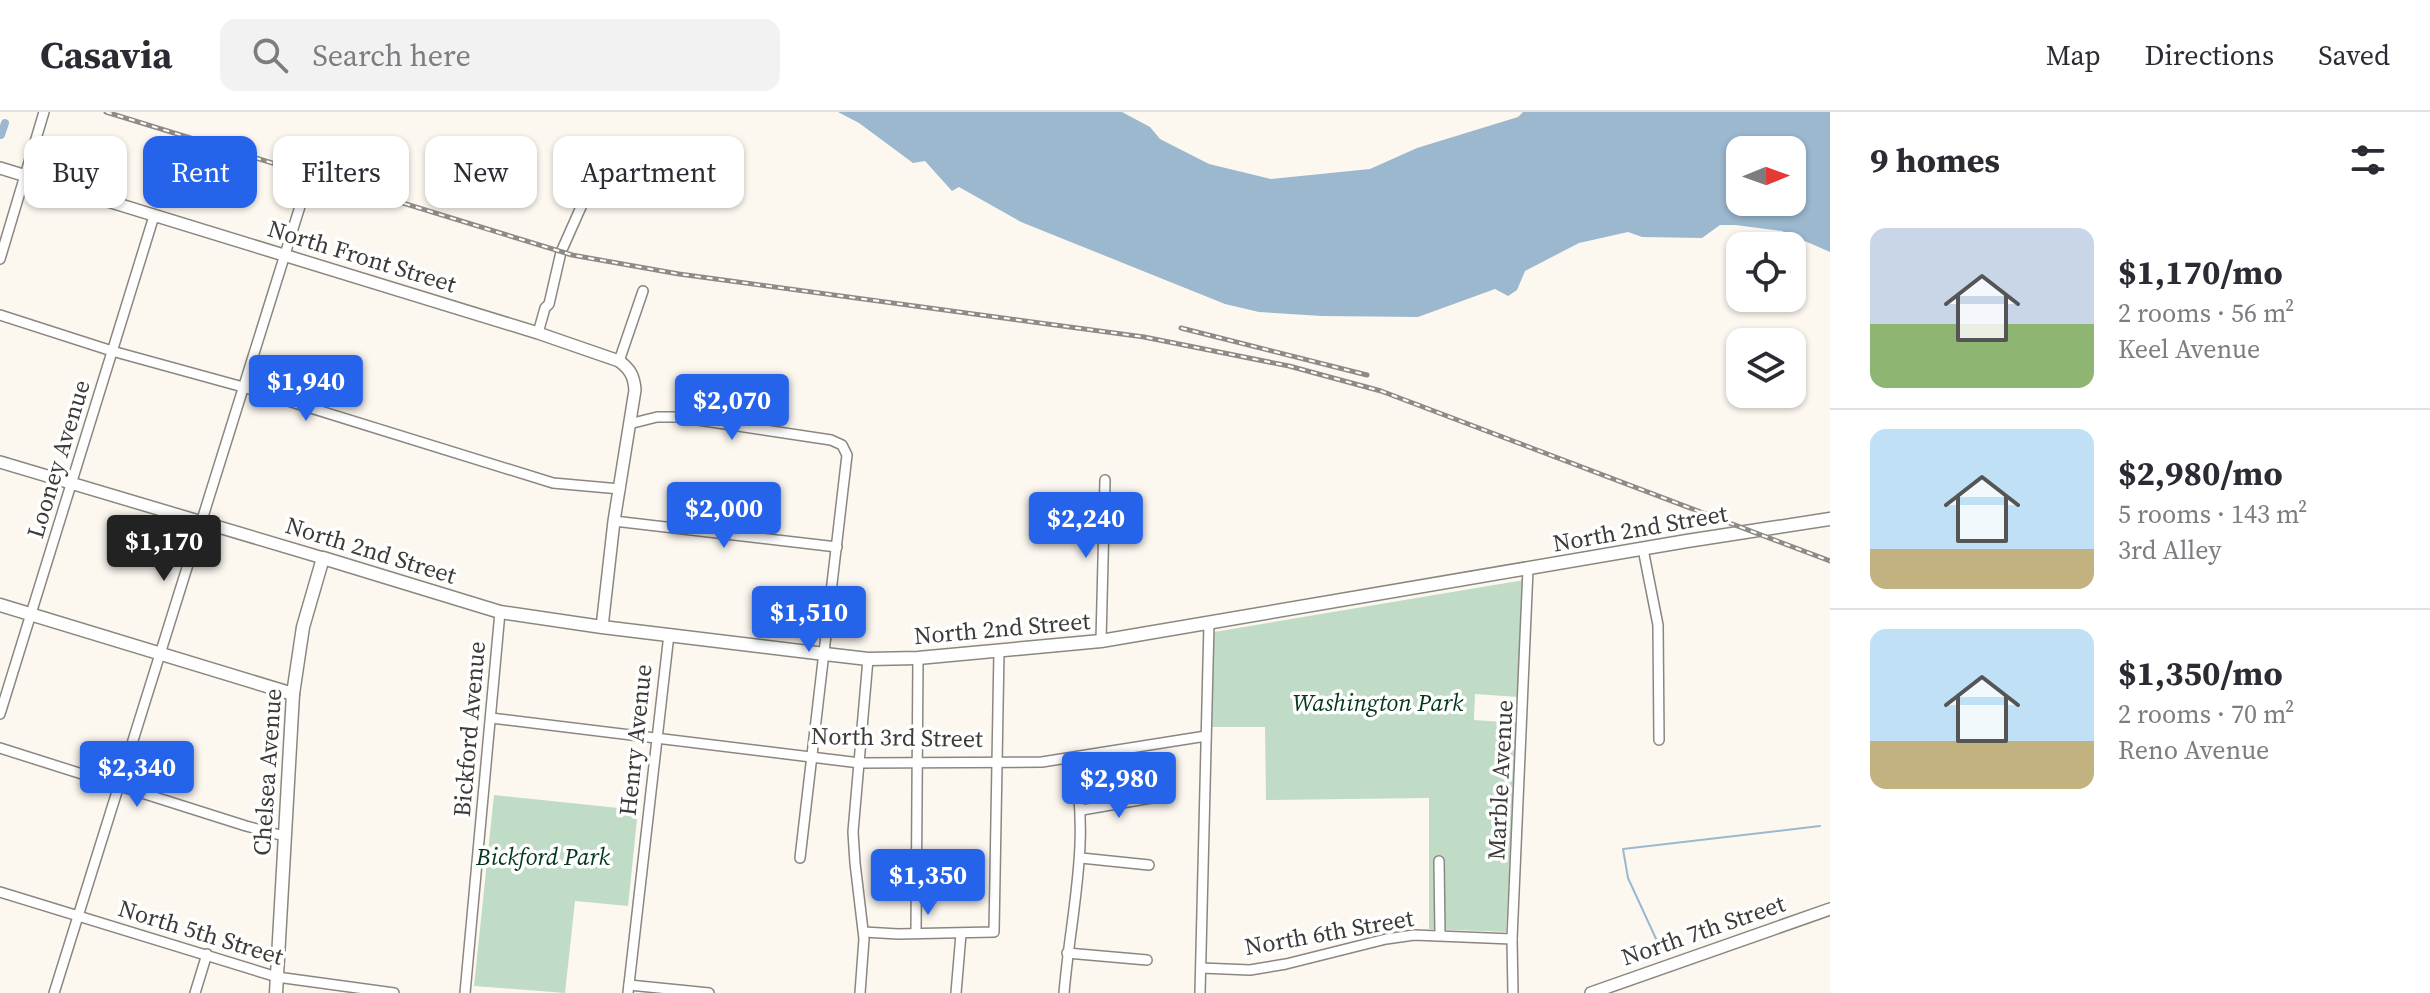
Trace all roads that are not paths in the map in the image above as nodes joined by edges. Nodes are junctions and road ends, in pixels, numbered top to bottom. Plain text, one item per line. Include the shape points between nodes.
1 (44, 112) edge
2 (37, 136) edge
3 (0, 168) edge
4 (24, 175) edge
5 (24, 182) edge
6 (127, 208) edge
7 (300, 208) edge
8 (581, 208) edge
9 (154, 216) junction
10 (285, 255) junction
11 (0, 259) edge
12 (643, 291) dead end
13 (0, 315) edge
14 (538, 333) junction
15 (112, 351) junction
16 (619, 361) junction
17 (243, 387) junction
18 (629, 424) junction
19 (0, 462) edge
20 (1105, 480) dead end
21 (72, 484) junction
22 (620, 489) junction
23 (1830, 519) edge
24 (200, 521) junction
25 (614, 521) junction
26 (837, 547) junction
27 (1643, 549) junction
28 (323, 558) junction
29 (1528, 569) junction
30 (0, 605) edge
31 (500, 612) junction
32 (31, 614) junction
33 (1209, 623) junction
34 (602, 627) junction
35 (669, 634) junction
36 (1101, 641) junction
37 (999, 651) junction
38 (159, 652) junction
39 (825, 654) junction
40 (918, 658) junction
41 (868, 659) junction
42 (293, 694) junction
43 (0, 714) edge
44 (491, 718) junction
45 (1206, 736) junction
46 (657, 740) junction
47 (1659, 740) dead end
48 (0, 748) edge
49 (1073, 758) junction
50 (813, 759) junction
51 (917, 762) junction
52 (998, 762) junction
53 (860, 763) junction
54 (118, 786) junction
55 (1151, 798) dead end
56 (1082, 810) junction
57 (284, 836) junction
58 (800, 858) dead end
59 (1081, 858) junction
60 (1439, 861) dead end
61 (1149, 865) dead end
62 (0, 892) edge
63 (1830, 909) edge
64 (78, 916) junction
65 (864, 932) junction
66 (916, 933) junction
67 (961, 934) junction
68 (1440, 935) junction
69 (1512, 939) junction
70 (1067, 953) junction
71 (207, 954) junction
72 (1147, 960) dead end
73 (1201, 968) junction
74 (277, 977) junction
75 (628, 989) edge
76 (54, 993) edge
77 (195, 993) edge
78 (276, 993) edge
79 (394, 993) edge
80 (465, 993) edge
81 (709, 993) edge
82 (860, 993) edge
83 (956, 993) edge
84 (1064, 993) edge
85 (1200, 993) edge
86 (1513, 993) edge
87 (1591, 993) edge

1 - 2 street
3 - 4 street, North Front Street
5 - 11 street
6 - 9 street, North Front Street
7 - 10 street
8 - 14 street via 561,252
9 - 10 street, North Front Street
9 - 15 street, Looney Avenue
10 - 14 street, North Front Street
10 - 17 street
12 - 16 street
13 - 15 street
14 - 16 street, North Front Street
15 - 17 street
15 - 21 street, Looney Avenue
16 - 18 street via 634,380
17 - 22 street via 553,483
17 - 24 street
18 - 22 street
18 - 26 street via 678,417 842,445 847,455
19 - 21 street, North 2nd Street
20 - 36 street
21 - 24 street, North 2nd Street
21 - 32 street, Looney Avenue
22 - 25 street
23 - 27 main road, North 2nd Street
24 - 28 street, North 2nd Street
24 - 38 street
25 - 26 street
25 - 34 street
26 - 39 street
27 - 29 main road, North 2nd Street
27 - 47 street via 1658,625
28 - 31 main road, North 2nd Street
28 - 42 main road, Chelsea Avenue via 303,627
29 - 33 main road, North 2nd Street
29 - 69 street, Marble Avenue
30 - 32 main road
31 - 34 main road, North 2nd Street
31 - 44 street, Bickford Avenue
32 - 38 main road
32 - 43 street, Looney Avenue
33 - 36 main road, North 2nd Street
33 - 45 street
34 - 35 main road, North 2nd Street
35 - 39 main road, North 2nd Street
35 - 46 street, Henry Avenue
36 - 37 main road, North 2nd Street
37 - 40 main road, North 2nd Street
37 - 52 street
38 - 42 main road
38 - 54 street
39 - 41 main road, North 2nd Street
39 - 50 street
40 - 41 main road, North 2nd Street
40 - 51 street
41 - 53 street
42 - 57 main road, Chelsea Avenue
44 - 46 street, North 3rd Street
44 - 80 street, Bickford Avenue
45 - 49 street, North 3rd Street
45 - 73 street
46 - 50 street, North 3rd Street
46 - 75 street, Henry Avenue
48 - 54 street
49 - 52 street, North 3rd Street
49 - 56 street
50 - 53 street, North 3rd Street
50 - 58 street
51 - 52 street, North 3rd Street
51 - 53 street, North 3rd Street
51 - 66 street
52 - 67 street via 994,932
53 - 65 street via 853,832
54 - 57 street
54 - 64 street
55 - 56 street
56 - 59 street
57 - 74 main road, Chelsea Avenue
59 - 61 street
59 - 70 street
60 - 68 street
62 - 64 street, North 5th Street
63 - 87 street, North 7th Street
64 - 71 street, North 5th Street
64 - 76 street
65 - 66 street
65 - 82 street
66 - 67 street
67 - 83 street
68 - 69 street, North 6th Street
68 - 73 street, North 6th Street via 1386,939 1250,970
69 - 86 street, Marble Avenue
70 - 72 street
70 - 84 street
71 - 74 street, North 5th Street
71 - 77 street
73 - 85 street
74 - 78 main road, Chelsea Avenue
74 - 79 street, North 5th Street
75 - 81 street

